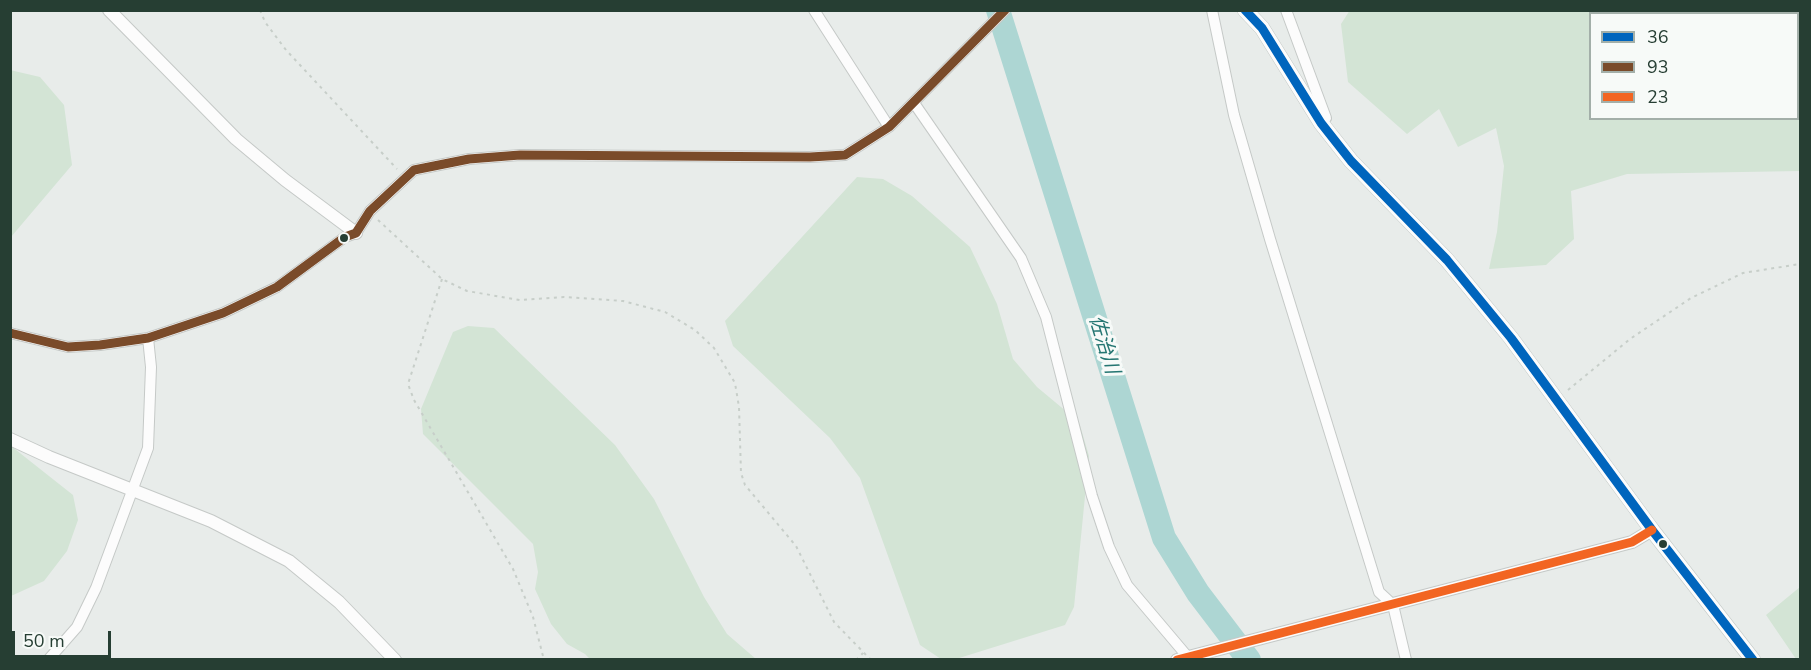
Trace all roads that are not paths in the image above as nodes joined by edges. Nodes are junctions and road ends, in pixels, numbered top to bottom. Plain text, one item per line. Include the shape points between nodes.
1 (109, 10) edge
2 (814, 10) edge
3 (1005, 10) edge
4 (1212, 10) edge
5 (1286, 10) edge
6 (1245, 11) edge
7 (914, 103) junction
8 (1321, 123) junction
9 (889, 128) junction
10 (356, 233) junction
11 (10, 333) edge
12 (148, 338) junction
13 (10, 439) edge
14 (133, 488) junction
15 (1652, 530) junction
16 (1394, 605) junction
17 (1182, 658) edge
18 (48, 660) edge
19 (395, 660) edge
20 (1406, 660) edge
21 (1753, 660) edge

1 - 10 street via 236,138
2 - 9 street
3 - 7 street
4 - 16 street via 1234,115 1304,350 1379,592
5 - 8 street via 1326,118
6 - 8 main road via 1262,28
7 - 9 street
7 - 17 street via 1021,258 1046,317 1092,496 1110,547 1127,585
8 - 15 main road via 1447,260 1511,338
9 - 10 street via 845,154 810,157 520,155 469,159 414,170 370,212
10 - 12 street via 277,287 223,313
11 - 12 street via 68,347
12 - 14 street via 148,448
13 - 14 street
14 - 18 street via 96,588 77,627
14 - 19 street via 212,521 289,561 339,602
15 - 16 street via 1632,542
15 - 21 main road
16 - 17 street
16 - 20 street

